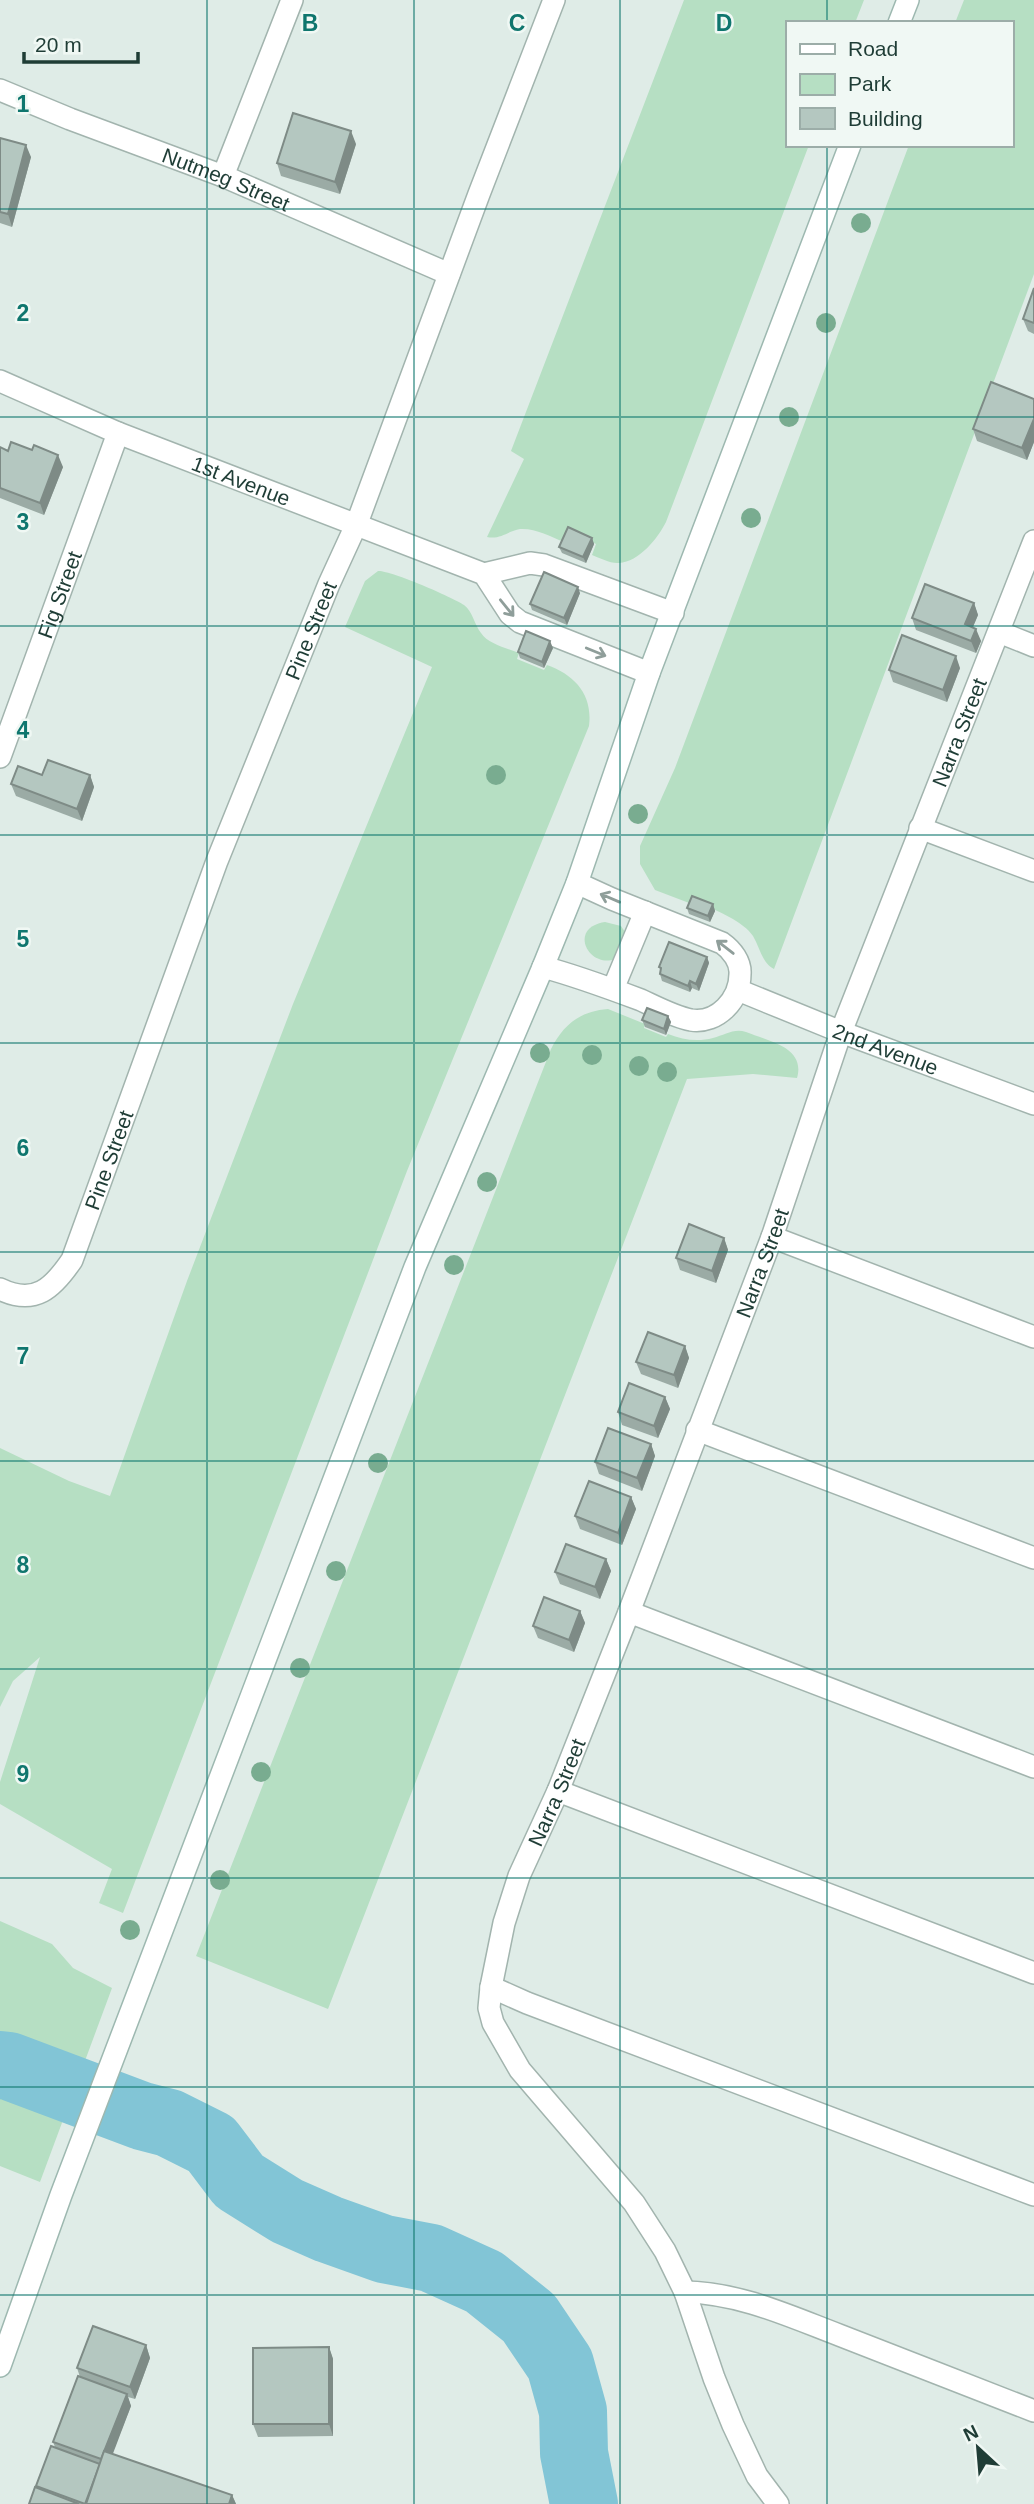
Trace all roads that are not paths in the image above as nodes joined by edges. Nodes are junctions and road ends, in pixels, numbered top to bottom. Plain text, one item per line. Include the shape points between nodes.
1 (292, 0) edge
2 (554, 0) edge
3 (908, 0) edge
4 (900, 21) edge
5 (0, 90) edge
6 (849, 147) edge
7 (223, 176) junction
8 (449, 274) junction
9 (0, 381) edge
10 (118, 433) junction
11 (357, 523) junction
12 (1034, 541) edge
13 (484, 574) junction
14 (673, 613) junction
15 (999, 632) junction
16 (1034, 646) edge
17 (649, 673) junction
18 (0, 757) edge
19 (920, 828) junction
20 (1034, 872) edge
21 (577, 883) junction
22 (645, 912) junction
23 (543, 967) junction
24 (613, 989) junction
25 (738, 990) junction
26 (841, 1032) junction
27 (1034, 1104) edge
28 (772, 1237) junction
29 (0, 1289) edge
30 (1034, 1337) edge
31 (697, 1430) junction
32 (1034, 1558) edge
33 (629, 1612) junction
34 (1034, 1767) edge
35 (558, 1791) junction
36 (1034, 1973) edge
37 (491, 1987) junction
38 (1034, 2195) edge
39 (685, 2292) junction
40 (0, 2366) edge
41 (1034, 2411) edge
42 (778, 2504) edge

1 - 7 street
2 - 8 street, Pine Street
3 - 4 street
5 - 7 street, Nutmeg Street
6 - 14 street
7 - 8 street, Nutmeg Street
8 - 11 street, Pine Street
9 - 10 street, 1st Avenue
10 - 11 street, 1st Avenue
10 - 18 street, Fig Street
11 - 13 street, 1st Avenue
11 - 29 street, Pine Street via 218,861 72,1261 48,1290 30,1296
12 - 15 street, Narra Street
13 - 14 street via 530,563 544,565
13 -> 17 street via 520,622
14 - 17 street
15 - 16 street
15 - 19 street, Narra Street
17 - 21 street
19 - 20 street
19 - 26 street, Narra Street
22 -> 21 street
21 - 23 street
22 - 24 street
25 -> 22 street via 740,968 730,948
23 - 24 street
23 - 40 street via 415,1267
24 - 25 street via 690,1020 713,1018
25 - 26 street, 2nd Avenue
26 - 27 street, 2nd Avenue
26 - 28 street, Narra Street
28 - 30 street
28 - 31 street, Narra Street
31 - 32 street
31 - 33 street, Narra Street
33 - 34 street
33 - 35 street, Narra Street
35 - 36 street
35 - 37 street, Narra Street via 519,1876
37 - 38 street
37 - 39 street, Narra Street via 489,2008 494,2023 520,2070 634,2203
39 - 41 street via 736,2297
39 - 42 street, Narra Street via 733,2425 757,2476

